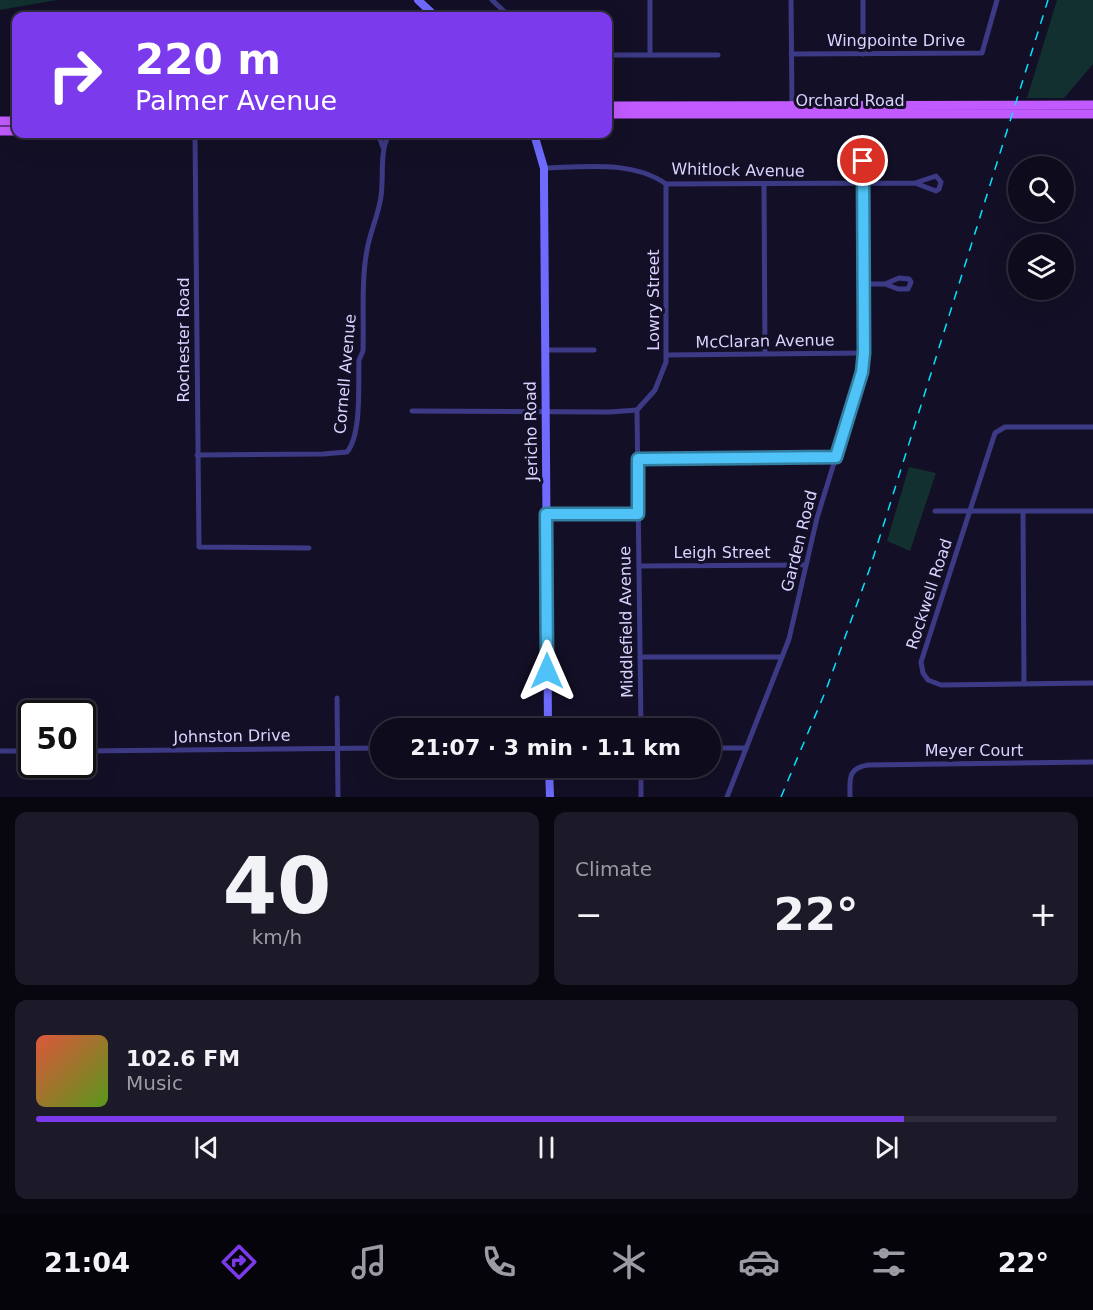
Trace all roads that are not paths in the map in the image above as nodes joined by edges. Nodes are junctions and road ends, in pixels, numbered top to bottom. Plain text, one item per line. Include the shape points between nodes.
1 (418, 0) edge
2 (492, 0) edge
3 (650, 0) edge
4 (791, 0) edge
5 (863, 0) edge
6 (997, 0) edge
7 (431, 12) edge
8 (505, 12) edge
9 (792, 54) junction
10 (863, 54) junction
11 (612, 55) edge
12 (650, 55) junction
13 (718, 55) dead end
14 (1093, 105) edge
15 (612, 106) edge
16 (792, 106) junction
17 (612, 114) edge
18 (1093, 114) edge
19 (195, 138) edge
20 (379, 138) edge
21 (386, 138) edge
22 (535, 138) edge
23 (863, 139) dead end
24 (383, 148) junction
25 (544, 168) junction
26 (863, 183) junction
27 (915, 183) dead end
28 (666, 184) junction
29 (764, 185) junction
30 (864, 284) junction
31 (885, 284) dead end
32 (544, 350) junction
33 (594, 350) dead end
34 (864, 353) junction
35 (765, 354) junction
36 (667, 355) junction
37 (545, 410) junction
38 (637, 410) junction
39 (412, 411) dead end
40 (1093, 427) edge
41 (197, 455) junction
42 (836, 457) junction
43 (638, 459) junction
44 (935, 511) dead end
45 (1023, 511) junction
46 (1093, 511) edge
47 (969, 512) junction
48 (546, 514) junction
49 (638, 514) junction
50 (309, 548) dead end
51 (806, 565) junction
52 (639, 566) junction
53 (640, 657) junction
54 (782, 657) junction
55 (1093, 683) edge
56 (1024, 684) junction
57 (337, 698) dead end
58 (548, 718) edge
59 (641, 718) edge
60 (337, 748) junction
61 (370, 748) edge
62 (721, 748) edge
63 (746, 748) junction
64 (18, 751) edge
65 (96, 751) edge
66 (0, 752) edge
67 (1093, 762) edge
68 (549, 778) edge
69 (641, 778) edge
70 (338, 797) edge
71 (550, 797) edge
72 (641, 797) edge
73 (726, 797) edge
74 (850, 797) edge

1 - 7 main road
2 - 8 street
3 - 12 street
4 - 9 street
5 - 10 street
6 - 10 street, Wingpointe Drive via 982,53
9 - 10 street, Wingpointe Drive
9 - 16 street
11 - 12 street
12 - 13 street
14 - 16 main road, Orchard Road
15 - 16 main road, Orchard Road
17 - 18 main road, Orchard Road
19 - 41 street, Rochester Road
20 - 24 street
21 - 24 street, Cornell Avenue
22 - 25 main road, Jericho Road
23 - 26 street, Garden Road
24 - 41 street, Cornell Avenue via 381,200 367,252 363,351 352,446 347,452 323,454
25 - 28 street, Whitlock Avenue via 627,169 646,173
25 - 32 main road, Jericho Road
26 - 27 street, Whitlock Avenue
26 - 29 street, Whitlock Avenue
26 - 30 street, Garden Road
28 - 29 street, Whitlock Avenue
28 - 36 street, Lowry Street
29 - 35 street
30 - 31 street
30 - 34 street, Garden Road
32 - 33 street
32 - 37 main road, Jericho Road
34 - 35 street, McClaran Avenue
34 - 42 street, Garden Road via 862,372
35 - 36 street, McClaran Avenue
36 - 38 street, Lowry Street via 655,390
37 - 38 street
37 - 39 street
37 - 48 main road, Jericho Road
38 - 43 street
40 - 47 street via 998,430 992,437
41 - 50 street, Rochester Road via 199,547
42 - 43 street
42 - 51 street, Garden Road
43 - 49 street
44 - 47 street
45 - 46 street
45 - 47 street
45 - 56 street
47 - 56 street, Rockwell Road via 921,669 928,680 941,685
48 - 49 street
48 - 58 main road, Jericho Road
49 - 52 street, Middlefield Avenue
51 - 52 street, Leigh Street
51 - 54 street, Garden Road
52 - 53 street, Middlefield Avenue
53 - 54 street
53 - 59 street, Middlefield Avenue
54 - 63 street, Garden Road
55 - 56 street, Rockwell Road
57 - 60 street
60 - 61 street, Johnston Drive
60 - 65 street, Johnston Drive
60 - 70 street
62 - 63 street
63 - 73 street, Garden Road
64 - 66 street
67 - 74 street, Meyer Court via 868,765 855,768 851,775
68 - 71 main road
69 - 72 street

